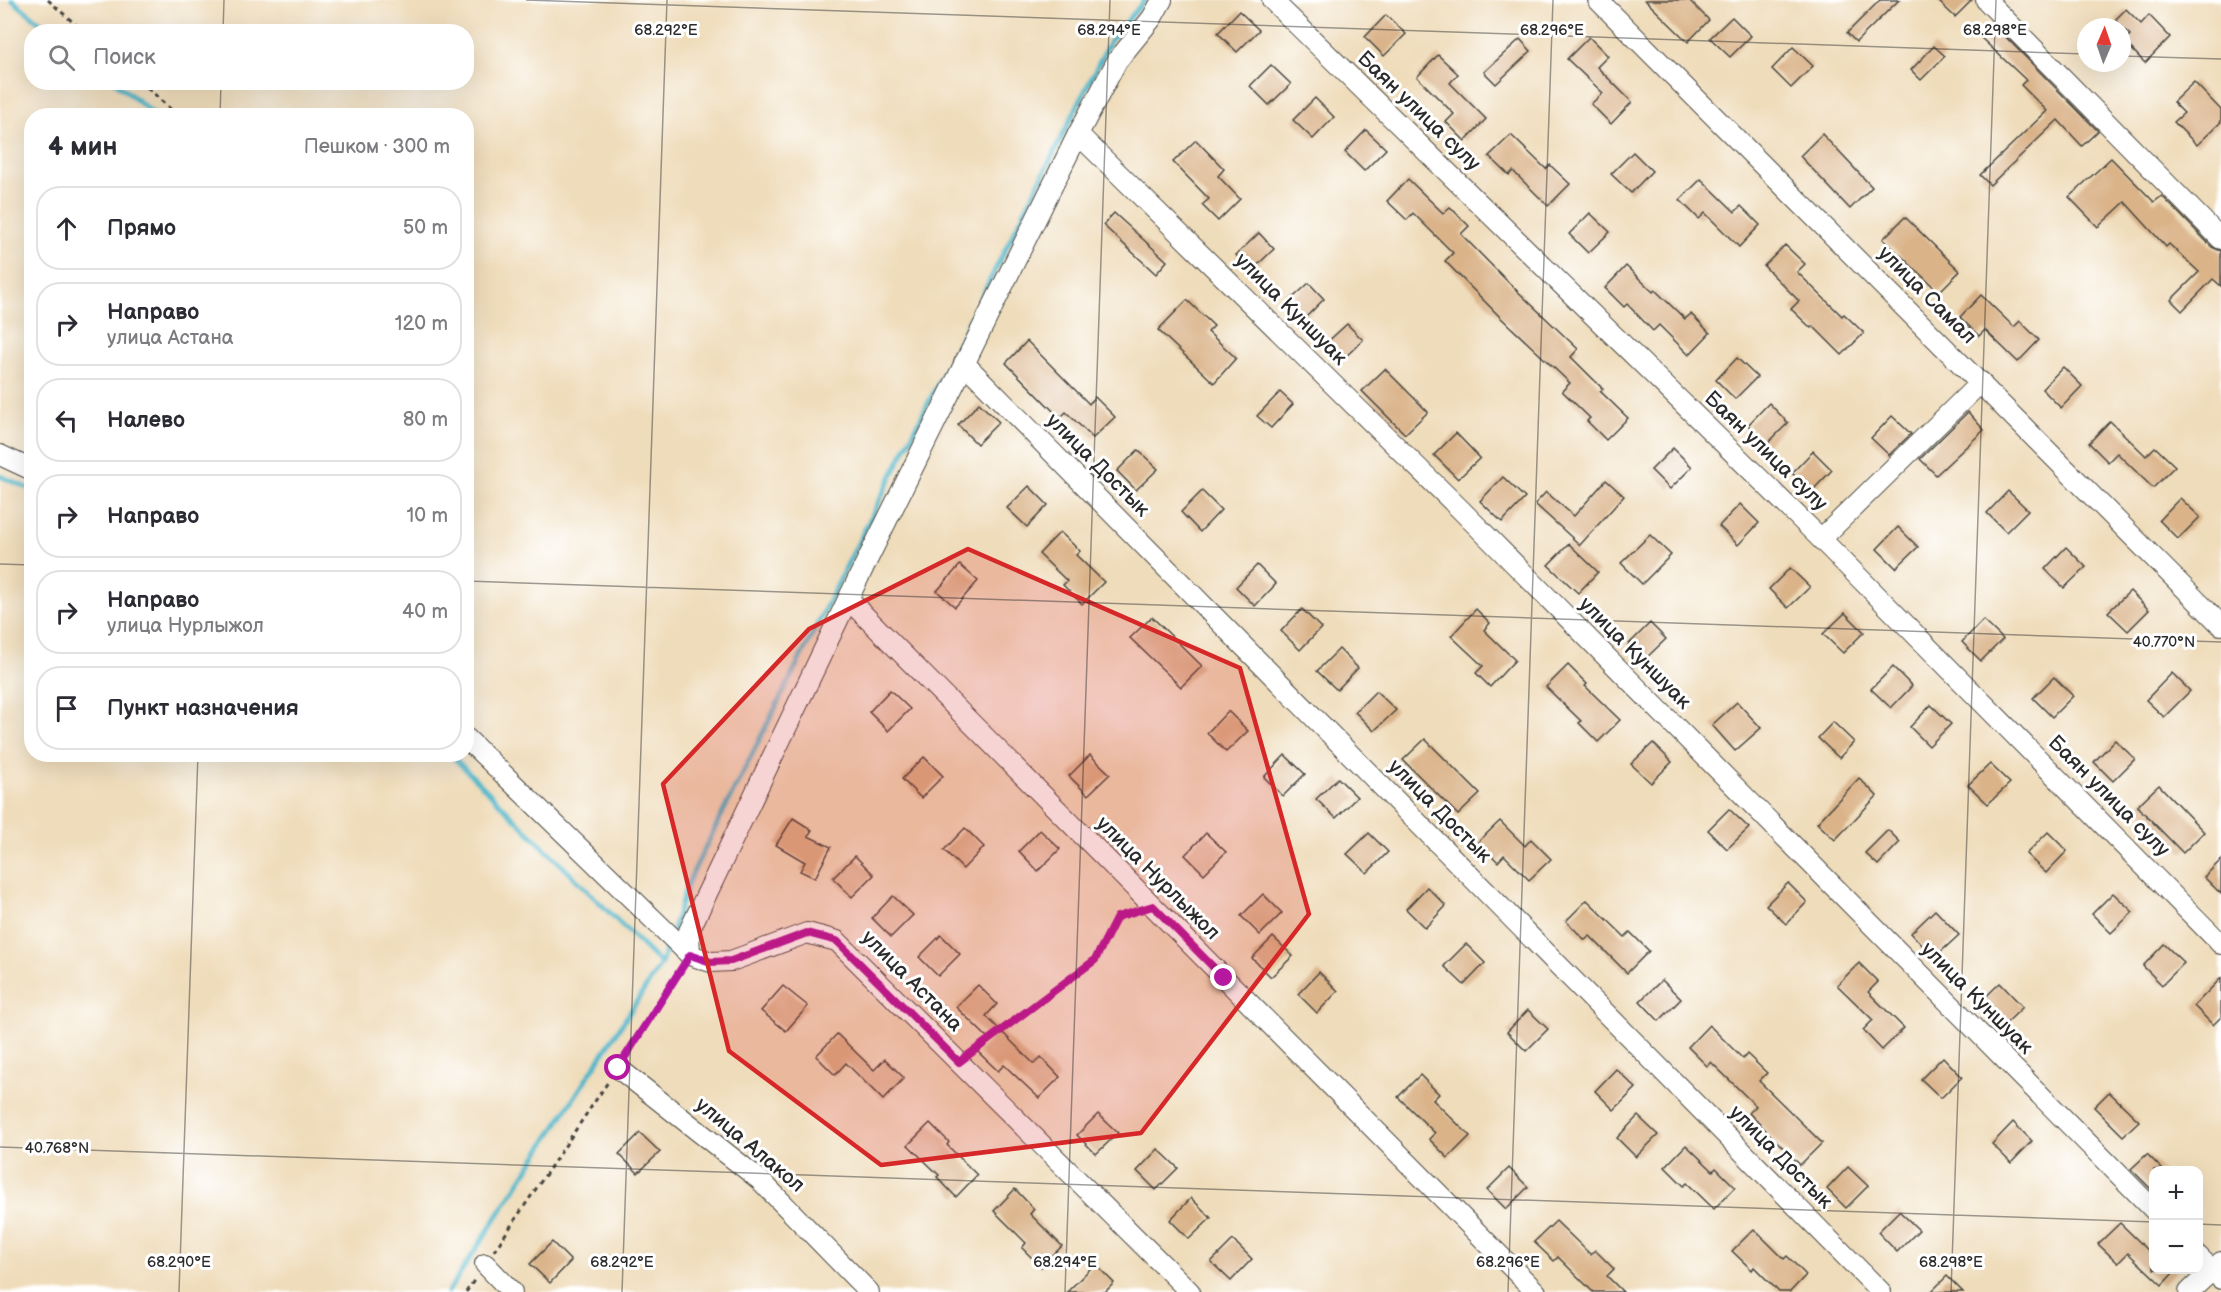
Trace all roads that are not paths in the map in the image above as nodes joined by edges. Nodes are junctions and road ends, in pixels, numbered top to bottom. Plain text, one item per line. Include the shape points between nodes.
1 (1162, 0) edge
2 (1272, 0) edge
3 (1598, 0) edge
4 (1986, 0) edge
5 (1078, 134) junction
6 (2221, 239) edge
7 (964, 363) junction
8 (1981, 382) junction
9 (0, 455) edge
10 (24, 466) edge
11 (1821, 539) junction
12 (848, 599) junction
13 (2221, 625) edge
14 (474, 746) edge
15 (2221, 944) edge
16 (690, 955) junction
17 (618, 1068) road end
18 (2149, 1205) edge
19 (485, 1264) road end
20 (2213, 1267) edge
21 (512, 1292) edge
22 (869, 1292) edge
23 (1190, 1292) edge
24 (1536, 1292) edge
25 (1881, 1292) edge
26 (2189, 1292) edge

1 - 5 street via 1118,62
2 - 11 street, Баян улица сулу
3 - 8 street, улица Самал
4 - 6 street
5 - 7 street
5 - 18 street, улица Куншуак via 1461,510
7 - 12 street
7 - 25 street, улица Достык
8 - 11 street
8 - 13 street, улица Самал
9 - 10 street
11 - 15 street, Баян улица сулу
12 - 16 street via 689,931
12 - 24 street, улица Нурлыжол
14 - 16 street
16 - 23 street, улица Астана via 711,962 731,961 807,933 837,941
17 - 22 street, улица Алакол via 760,1180
19 - 21 street
20 - 26 street

